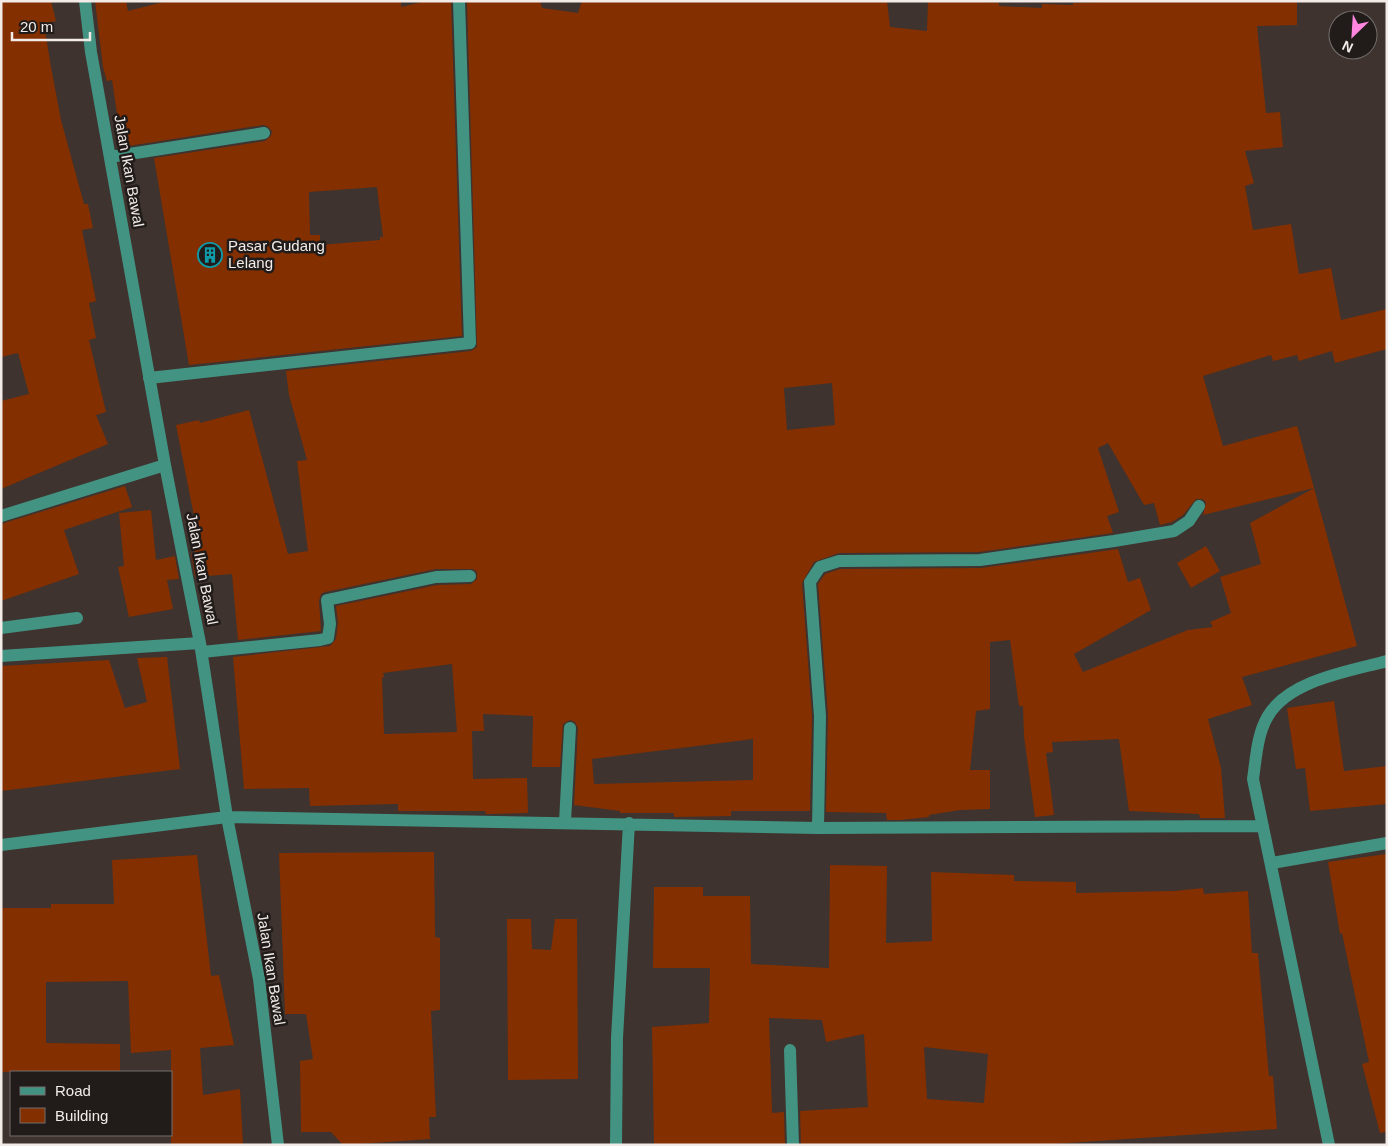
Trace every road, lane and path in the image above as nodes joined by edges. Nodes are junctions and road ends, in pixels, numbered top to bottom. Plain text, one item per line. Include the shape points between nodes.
1 (85, 1) edge
2 (459, 1) edge
3 (264, 133) dead end
4 (110, 157) junction
5 (149, 378) junction
6 (165, 466) junction
7 (1199, 506) dead end
8 (1, 516) edge
9 (470, 576) dead end
10 (77, 618) dead end
11 (1, 628) edge
12 (201, 648) junction
13 (1, 656) edge
14 (1387, 662) edge
15 (570, 728) dead end
16 (227, 817) junction
17 (565, 822) junction
18 (629, 823) junction
19 (1263, 826) junction
20 (818, 828) junction
21 (1387, 843) edge
22 (1, 845) edge
23 (1272, 863) junction
24 (790, 1050) dead end
25 (278, 1145) edge
26 (616, 1145) edge
27 (793, 1145) edge
28 (1329, 1145) edge

1 - 4 street, Jalan Ikan Bawal
2 - 5 street via 470,343
3 - 4 street
4 - 5 street, Jalan Ikan Bawal
5 - 6 street, Jalan Ikan Bawal
6 - 8 street
6 - 12 street, Jalan Ikan Bawal
7 - 20 street via 1189,521 1174,531 1114,541 980,560 839,561 820,567 810,582 820,716
9 - 12 street via 436,576 327,600 328,638
10 - 11 street
12 - 13 street
12 - 16 street, Jalan Ikan Bawal
14 - 19 street via 1314,680 1284,699 1268,716 1257,750 1253,779
15 - 17 street
16 - 17 street
16 - 22 street
16 - 25 street, Jalan Ikan Bawal via 259,979
17 - 18 street
18 - 20 street
18 - 26 street via 617,1038
19 - 20 street
19 - 23 street
21 - 23 street
23 - 28 street
24 - 27 street

